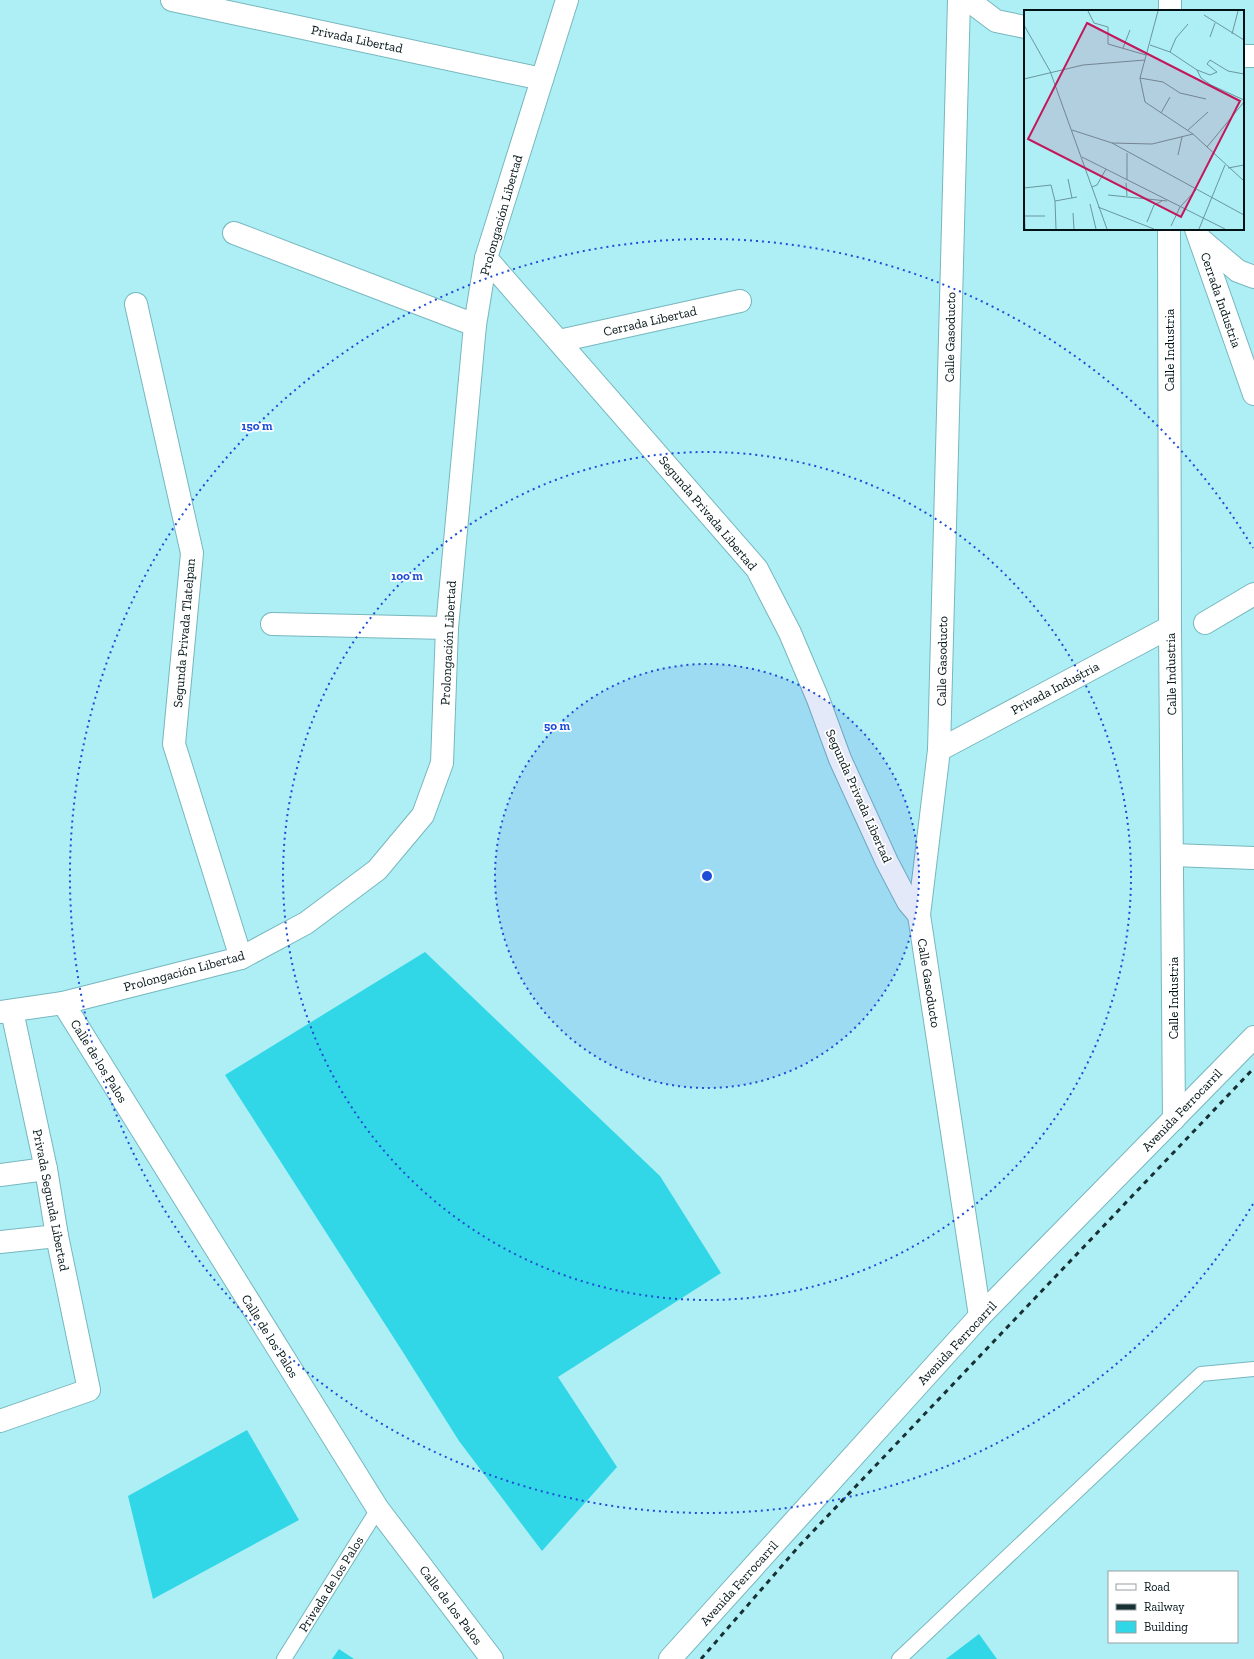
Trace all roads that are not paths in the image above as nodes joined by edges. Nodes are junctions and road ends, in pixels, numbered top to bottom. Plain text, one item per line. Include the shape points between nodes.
1 (172, 0) edge
2 (567, 0) edge
3 (959, 0) edge
4 (968, 0) edge
5 (1024, 27) edge
6 (542, 79) junction
7 (1169, 230) edge
8 (234, 233) dead end
9 (1198, 234) edge
10 (486, 258) junction
11 (1254, 277) edge
12 (740, 301) dead end
13 (136, 304) dead end
14 (475, 325) junction
15 (559, 341) junction
16 (1254, 394) edge
17 (1254, 594) edge
18 (1205, 623) dead end
19 (272, 624) dead end
20 (1170, 627) junction
21 (447, 628) junction
22 (940, 750) junction
23 (1172, 855) junction
24 (1254, 858) edge
25 (919, 915) junction
26 (241, 958) junction
27 (63, 1002) junction
28 (6, 1011) edge
29 (1254, 1037) edge
30 (1174, 1119) junction
31 (46, 1169) junction
32 (0, 1175) edge
33 (57, 1236) junction
34 (0, 1242) edge
35 (980, 1316) junction
36 (1254, 1369) edge
37 (0, 1421) edge
38 (378, 1509) junction
39 (284, 1659) edge
40 (492, 1659) edge
41 (670, 1659) edge
42 (900, 1659) edge

1 - 6 street, Privada Libertad
2 - 6 street, Prolongación Libertad
3 - 22 street, Calle Gasoducto
4 - 5 street via 996,20
6 - 10 street, Prolongación Libertad
7 - 20 street, Calle Industria
8 - 14 street
9 - 11 street via 1238,271
9 - 16 street, Cerrada Industria
10 - 14 street, Prolongación Libertad
10 - 15 street, Segunda Privada Libertad
12 - 15 street, Cerrada Libertad
13 - 26 street, Segunda Privada Tlatelpan via 192,553 174,744
14 - 21 street, Prolongación Libertad
15 - 25 street, Segunda Privada Libertad via 757,569 790,633 840,759 887,862 908,902
17 - 18 street
19 - 21 street
20 - 22 street, Privada Industria
20 - 23 street, Calle Industria
21 - 26 street, Prolongación Libertad via 442,763 423,816 377,870 306,923
22 - 25 street, Calle Gasoducto
23 - 24 street
23 - 30 street, Calle Industria
25 - 35 street, Calle Gasoducto
26 - 27 street, Prolongación Libertad
27 - 28 street, Prolongación Libertad
27 - 38 street, Calle de los Palos
28 - 31 street, Privada Segunda Libertad
29 - 30 street, Avenida Ferrocarril
30 - 35 street, Avenida Ferrocarril
31 - 32 street
31 - 33 street, Privada Segunda Libertad
33 - 34 street
33 - 37 street, Privada Segunda Libertad via 89,1390
35 - 41 street, Avenida Ferrocarril
36 - 42 lane via 1201,1374
38 - 39 lane, Privada de los Palos
38 - 40 street, Calle de los Palos

